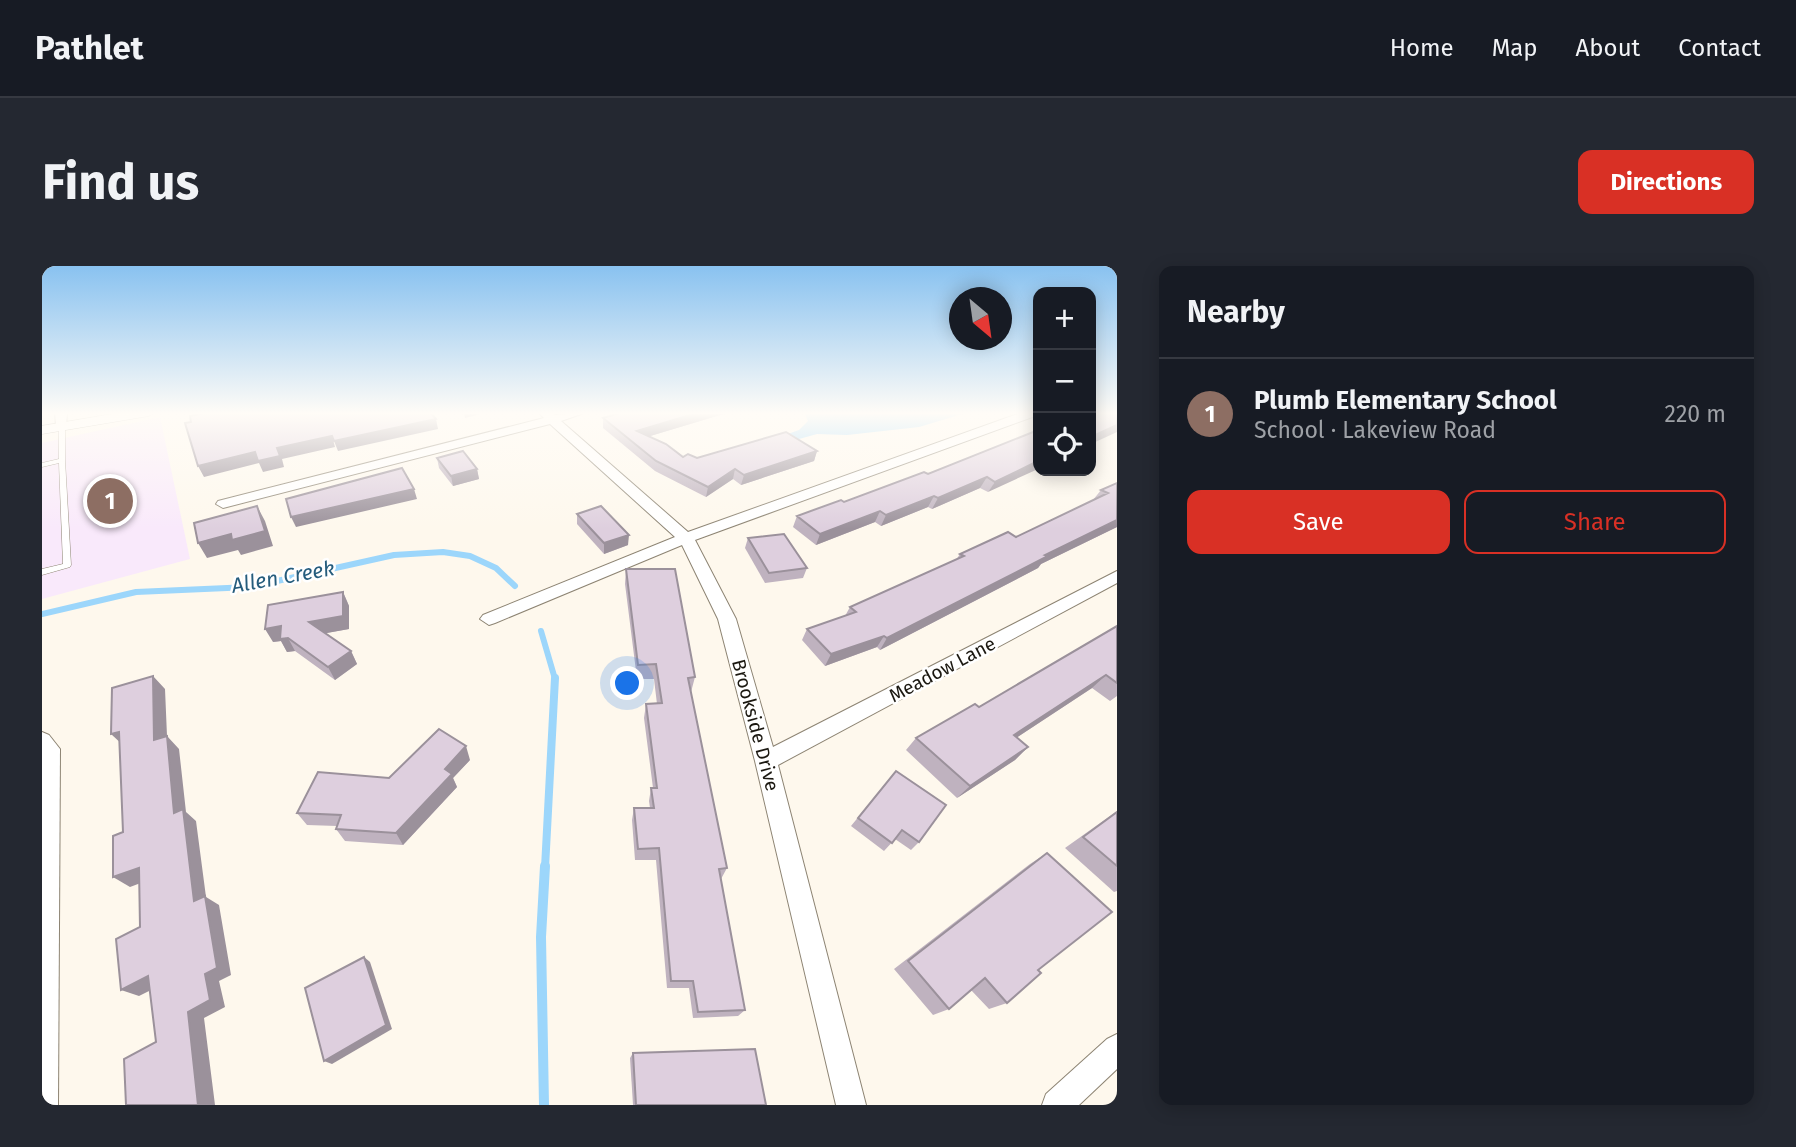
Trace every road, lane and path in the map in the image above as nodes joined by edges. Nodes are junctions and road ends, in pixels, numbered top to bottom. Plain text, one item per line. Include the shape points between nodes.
1 (62, 451) edge
2 (418, 451) edge
3 (588, 451) edge
4 (926, 451) edge
5 (62, 460) junction
6 (42, 465) edge
7 (223, 504) dead end
8 (687, 538) junction
9 (42, 572) edge
10 (1117, 576) edge
11 (489, 619) dead end
12 (42, 741) edge
13 (766, 761) junction
14 (43, 1004) edge
15 (1117, 1049) edge
16 (43, 1105) edge
17 (851, 1105) edge
18 (1057, 1105) edge

1 - 5 lane
2 - 7 street
3 - 8 street, Brookside Drive
4 - 8 street
5 - 6 lane
5 - 9 lane via 67,565
8 - 11 street
8 - 13 street, Brookside Drive via 727,619
10 - 13 street, Meadow Lane
12 - 14 street via 50,749
13 - 17 street, Brookside Drive
14 - 16 street
15 - 18 street

